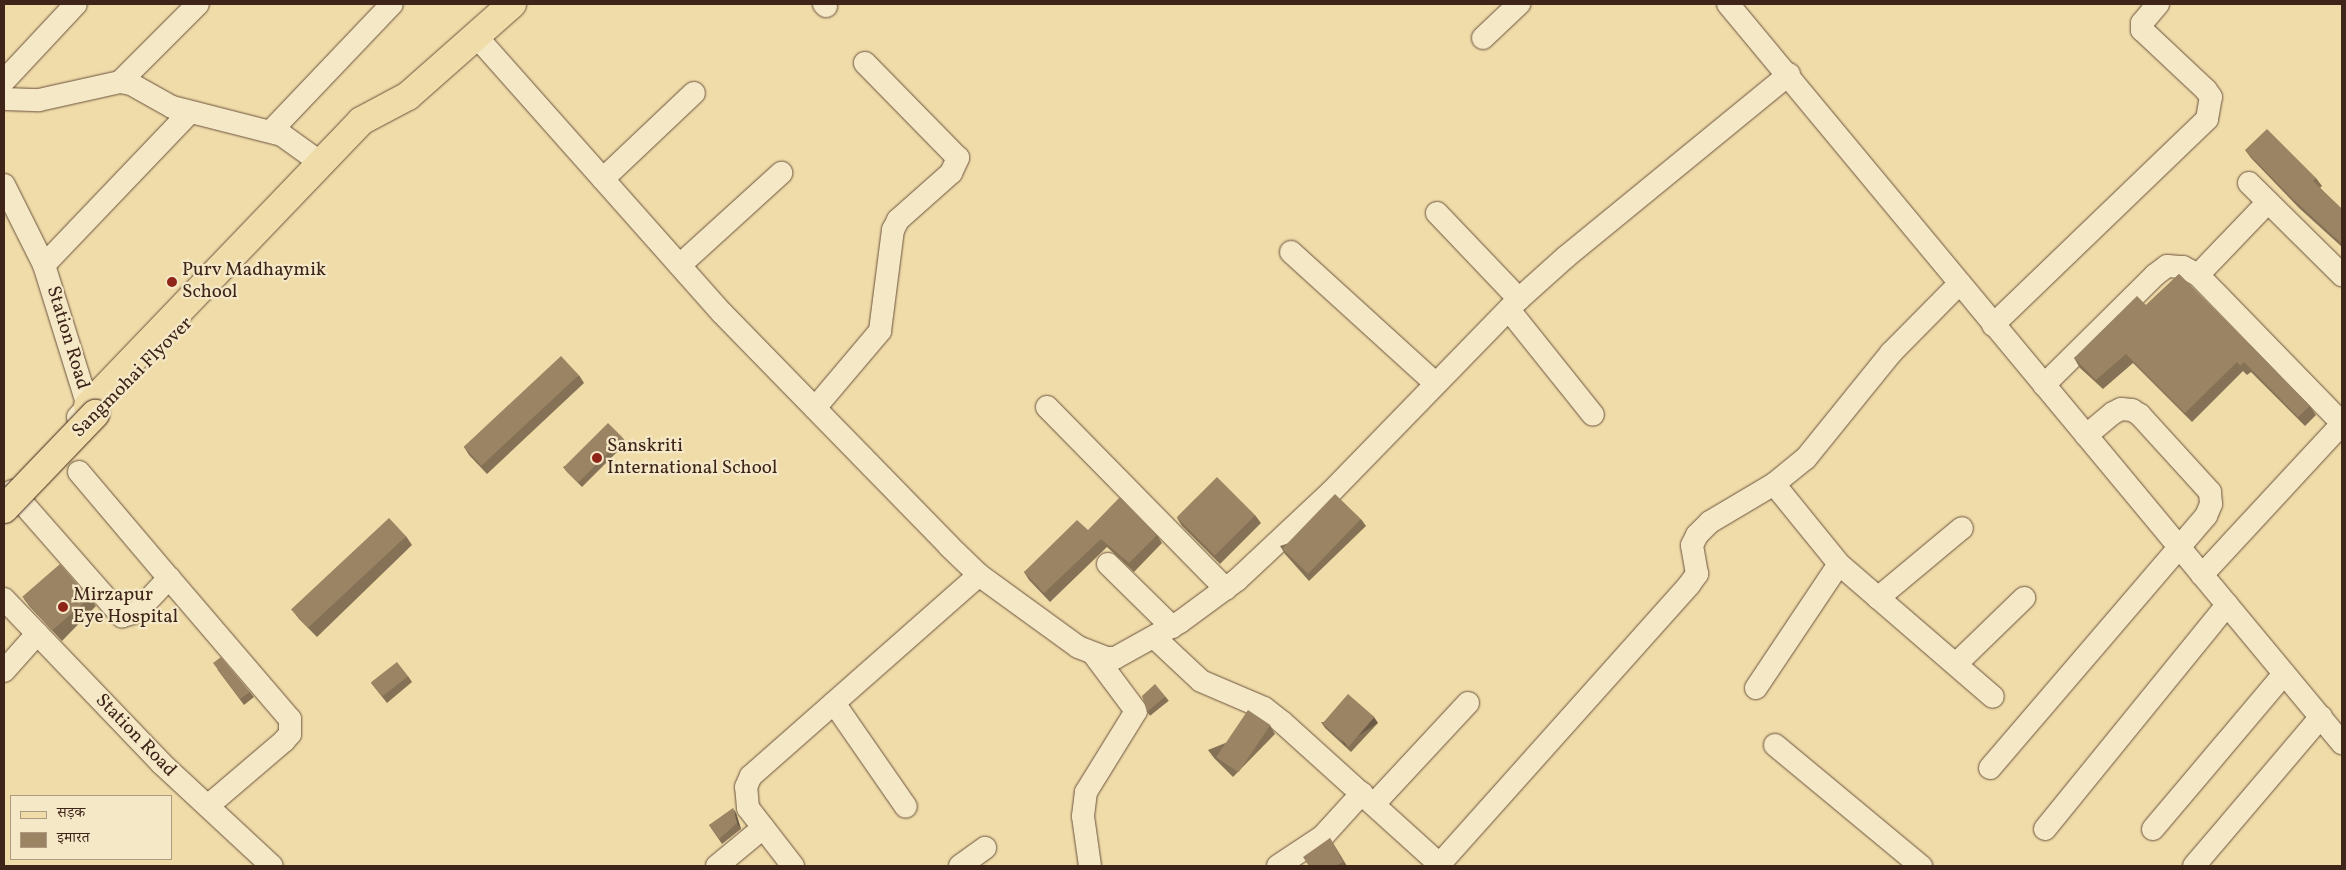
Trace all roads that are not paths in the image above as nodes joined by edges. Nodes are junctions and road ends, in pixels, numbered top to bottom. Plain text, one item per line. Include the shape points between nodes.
1 (76, 4) edge
2 (198, 4) edge
3 (392, 4) edge
4 (512, 4) edge
5 (1520, 4) edge
6 (2158, 4) edge
7 (1735, 6) edge
8 (476, 36) junction
9 (1483, 38) dead end
10 (865, 63) dead end
11 (1789, 74) junction
12 (4, 81) edge
13 (120, 82) junction
14 (694, 93) dead end
15 (408, 96) junction
16 (4, 99) edge
17 (190, 112) junction
18 (271, 131) junction
19 (321, 163) junction
20 (781, 173) dead end
21 (603, 179) junction
22 (2249, 183) dead end
23 (4, 185) edge
24 (2268, 202) junction
25 (1437, 213) dead end
26 (1292, 252) dead end
27 (44, 265) junction
28 (680, 265) junction
29 (2198, 275) junction
30 (2342, 275) edge
31 (1959, 284) junction
32 (1514, 305) junction
33 (1993, 325) junction
34 (1435, 383) junction
35 (2044, 385) junction
36 (1047, 407) dead end
37 (815, 408) junction
38 (92, 410) junction
39 (1593, 415) dead end
40 (2342, 423) edge
41 (2086, 436) junction
42 (79, 472) dead end
43 (1774, 484) junction
44 (6, 500) edge
45 (1962, 528) dead end
46 (2178, 547) junction
47 (1108, 564) dead end
48 (1839, 564) junction
49 (979, 574) junction
50 (2202, 575) junction
51 (169, 578) junction
52 (1226, 590) junction
53 (1878, 598) junction
54 (2024, 598) dead end
55 (4, 599) edge
56 (2227, 605) junction
57 (1163, 632) junction
58 (37, 634) junction
59 (1095, 656) junction
60 (1956, 664) junction
61 (4, 671) edge
62 (2284, 674) junction
63 (1756, 688) dead end
64 (1993, 697) dead end
65 (834, 703) junction
66 (1468, 703) dead end
67 (2321, 717) junction
68 (2342, 743) edge
69 (1775, 745) dead end
70 (1990, 768) dead end
71 (1368, 799) junction
72 (208, 806) junction
73 (906, 807) dead end
74 (763, 828) junction
75 (2045, 829) dead end
76 (2153, 829) dead end
77 (985, 848) dead end
78 (1438, 865) edge
79 (272, 866) edge
80 (717, 866) edge
81 (793, 866) edge
82 (960, 866) edge
83 (1090, 866) edge
84 (1278, 866) edge
85 (1921, 866) edge
86 (2194, 866) edge

1 - 12 street
2 - 13 street
3 - 18 street
4 - 8 main road
5 - 9 street
6 - 33 street via 2142,23 2142,30 2206,90 2211,98 2207,119
7 - 11 street
8 - 15 main road
8 - 21 street
10 - 37 street via 958,158 951,173 895,225 890,240 880,331
11 - 31 street
11 - 32 street via 1566,256
13 - 16 street via 39,100
13 - 17 street
14 - 21 street
15 - 19 main road via 361,121
15 - 38 main road, Sangmohai Flyover via 242,270
17 - 18 street
17 - 27 street
18 - 19 street via 293,140
19 - 38 main road
20 - 28 street
21 - 28 street
22 - 24 street
23 - 27 street, Station Road
24 - 29 street
24 - 30 street
25 - 32 street
26 - 34 street
27 - 38 street, Station Road
28 - 37 street
29 - 35 street via 2184,268 2167,266
29 - 40 street
31 - 33 street
31 - 43 street via 1875,372 1823,441
32 - 34 street
32 - 39 street
33 - 35 street
34 - 52 street via 1331,492
35 - 41 street
36 - 52 street
37 - 49 street
38 - 44 main road, Sangmohai Flyover, bridge
40 - 50 street
41 - 46 street
41 - 46 street via 2113,413 2121,409 2132,410 2140,414 2210,492 2211,504 2206,516
42 - 51 street
43 - 48 street
43 - 78 street via 1710,522 1697,535 1692,545 1697,574 1690,585
44 - 51 street via 122,616 137,612
45 - 53 street
46 - 50 street
46 - 70 street
47 - 57 street
48 - 53 street
48 - 63 street
49 - 59 street
49 - 65 street
50 - 56 street
51 - 72 street via 290,719 292,726 284,741
52 - 57 street
53 - 60 street
54 - 60 street
55 - 58 street, Station Road
56 - 62 street
56 - 75 street
57 - 59 street via 1115,658
57 - 71 street via 1201,681 1268,710
58 - 61 street
58 - 72 street, Station Road via 161,763
59 - 83 street via 1136,711 1086,792 1083,816
60 - 64 street
62 - 67 street
62 - 76 street
65 - 73 street
65 - 74 street via 751,776 745,797 748,808
66 - 71 street
67 - 68 street
67 - 86 street
69 - 85 street
71 - 78 street
71 - 84 street via 1323,836
72 - 79 street, Station Road
74 - 80 street
74 - 81 street
77 - 82 street

